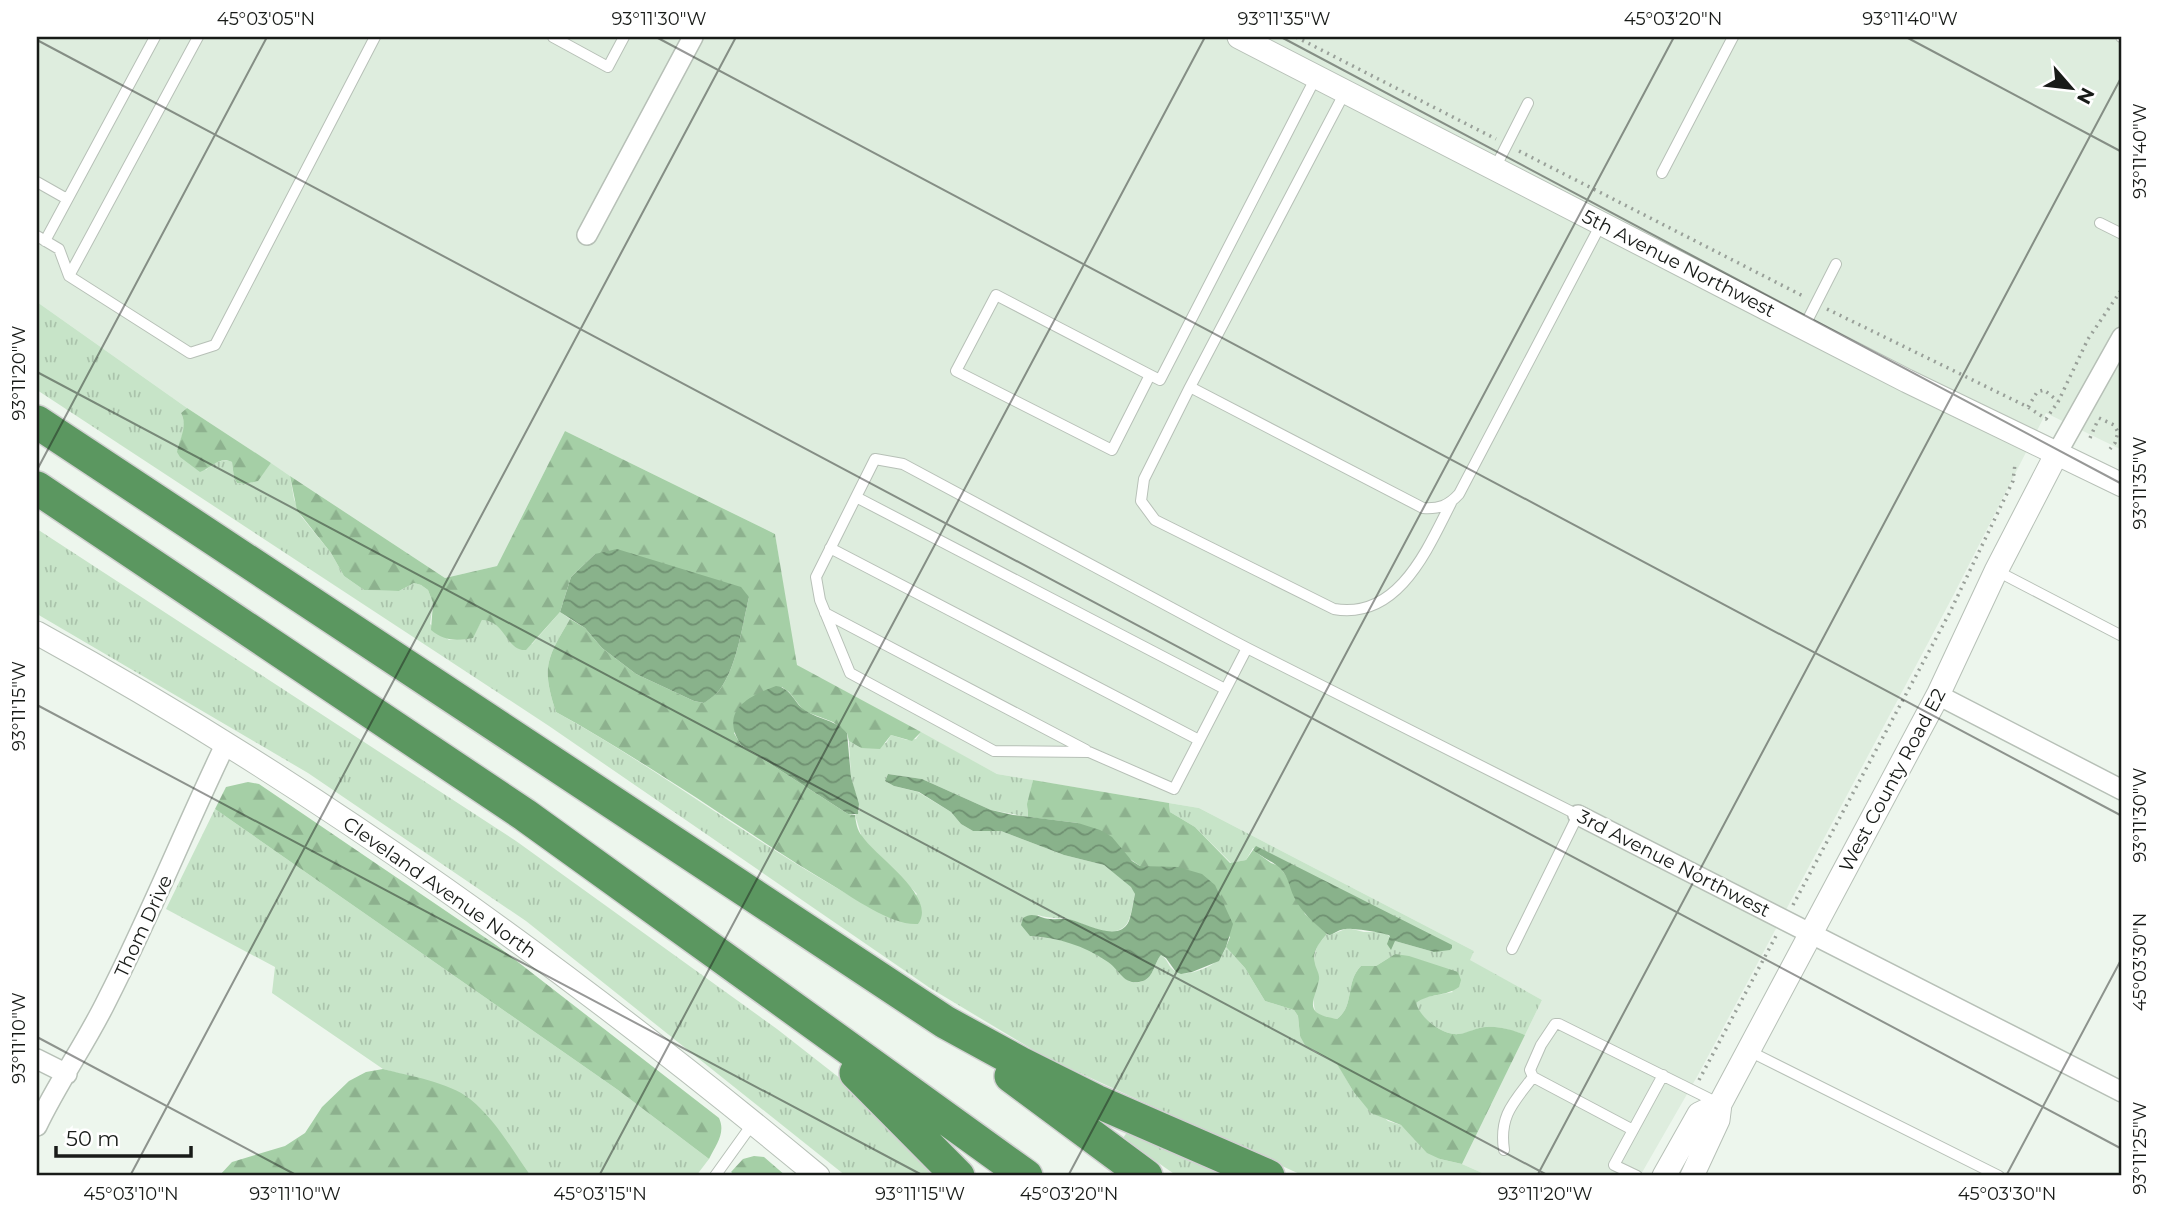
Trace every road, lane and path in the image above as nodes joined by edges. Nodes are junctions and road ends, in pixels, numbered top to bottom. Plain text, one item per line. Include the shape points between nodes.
1 (155, 37) edge
2 (198, 37) edge
3 (362, 37) edge
4 (553, 37) edge
5 (624, 37) edge
6 (693, 37) edge
7 (1239, 37) edge
8 (1296, 37) edge
9 (1733, 37) edge
10 (374, 40) edge
11 (1317, 77) junction
12 (1345, 92) junction
13 (1528, 103) dead end
14 (1507, 145) junction
15 (1495, 169) junction
16 (1662, 173) dead end
17 (37, 182) edge
18 (67, 199) junction
19 (1602, 223) junction
20 (2100, 223) dead end
21 (2122, 234) edge
22 (587, 235) dead end
23 (41, 238) edge
24 (1836, 264) dead end
25 (69, 276) junction
26 (2122, 289) edge
27 (1816, 303) junction
28 (1804, 328) junction
29 (2122, 337) edge
30 (1150, 375) junction
31 (1190, 387) junction
32 (2059, 402) junction
33 (2028, 407) junction
34 (2099, 418) dead end
35 (37, 422) edge
36 (2110, 449) dead end
37 (2057, 453) junction
38 (2015, 464) dead end
39 (2122, 485) edge
40 (37, 488) edge
41 (856, 497) junction
42 (1452, 502) junction
43 (831, 548) junction
44 (1996, 571) junction
45 (825, 612) junction
46 (37, 632) edge
47 (2122, 636) edge
48 (1247, 648) junction
49 (1226, 689) junction
50 (1938, 695) junction
51 (1199, 740) junction
52 (226, 743) junction
53 (1089, 752) junction
54 (2122, 790) edge
55 (1578, 815) junction
56 (1785, 919) junction
57 (1811, 932) junction
58 (1512, 949) dead end
59 (894, 990) junction
60 (788, 1004) junction
61 (1748, 1050) junction
62 (37, 1059) edge
63 (67, 1074) junction
64 (1663, 1075) junction
65 (1534, 1077) junction
66 (1693, 1091) junction
67 (2122, 1092) edge
68 (1720, 1104) junction
69 (754, 1123) junction
70 (37, 1126) edge
71 (1633, 1130) junction
72 (1504, 1150) dead end
73 (1700, 1174) edge
74 (715, 1176) edge
75 (818, 1176) edge
76 (958, 1176) edge
77 (1026, 1176) edge
78 (1146, 1176) edge
79 (1268, 1176) edge
80 (1637, 1176) edge
81 (1664, 1176) edge
82 (1999, 1176) edge

1 - 18 lane
2 - 25 lane
3 - 10 lane
4 - 5 lane via 608,67
6 - 22 street
7 - 11 street, 5th Avenue Northwest
8 - 14 path
9 - 16 lane
10 - 25 lane via 215,345 190,353
11 - 12 street, 5th Avenue Northwest
11 - 30 lane via 1160,380
12 - 15 street, 5th Avenue Northwest
12 - 31 lane
13 - 14 lane
14 - 15 lane
14 - 27 path
15 - 19 street, 5th Avenue Northwest
17 - 18 lane
18 - 23 lane
19 - 28 street, 5th Avenue Northwest
19 - 42 lane
20 - 21 lane
23 - 25 lane via 59,249
24 - 27 lane
26 - 32 path via 2088,339
27 - 28 lane
27 - 33 path
28 - 37 street, 5th Avenue Northwest
29 - 37 street
30 - 30 lane via 996,295 956,371 1112,450
31 - 42 lane via 1423,508 1442,508
31 - 42 lane via 1144,479 1141,501 1155,520 1334,609 1352,612 1376,605 1396,589 1417,568
32 - 33 path via 2046,419
32 - 33 path via 2051,393 2037,391
34 - 36 path via 2118,432
35 - 59 highway
37 - 39 street, 5th Avenue Northwest
37 - 44 street, West County Road E2
38 - 56 path via 2013,481 1949,614
40 - 60 highway via 525,815
41 - 43 lane
41 - 48 lane, 3rd Avenue Northwest via 875,459 902,464
41 - 49 lane
43 - 45 lane via 816,577
43 - 51 lane
44 - 47 lane
44 - 50 street, West County Road E2
45 - 53 lane
45 - 53 lane via 850,673 994,751
46 - 52 street, Cleveland Avenue North
48 - 49 lane
48 - 55 lane, 3rd Avenue Northwest
49 - 51 lane
50 - 54 street
50 - 57 street, West County Road E2
51 - 53 lane via 1174,789
52 - 63 street, Thom Drive via 148,918
52 - 69 street, Cleveland Avenue North via 544,959
55 - 56 street, 3rd Avenue Northwest
55 - 58 lane
56 - 57 street, 3rd Avenue Northwest
56 - 66 path
57 - 61 street, West County Road E2
57 - 67 street, 3rd Avenue Northwest
59 - 78 highway
59 - 79 highway via 1096,1101
60 - 76 highway
60 - 77 highway
61 - 68 street, West County Road E2
61 - 82 lane
62 - 63 street
63 - 70 street, Thom Drive
64 - 65 lane via 1555,1024 1530,1070
64 - 66 lane
64 - 71 lane
65 - 71 lane
65 - 72 lane via 1507,1114 1501,1130
66 - 68 lane
68 - 73 street, West County Road E2
68 - 81 street, West County Road E2 via 1699,1114
69 - 74 lane
69 - 75 street, Cleveland Avenue North
71 - 80 lane via 1614,1165

